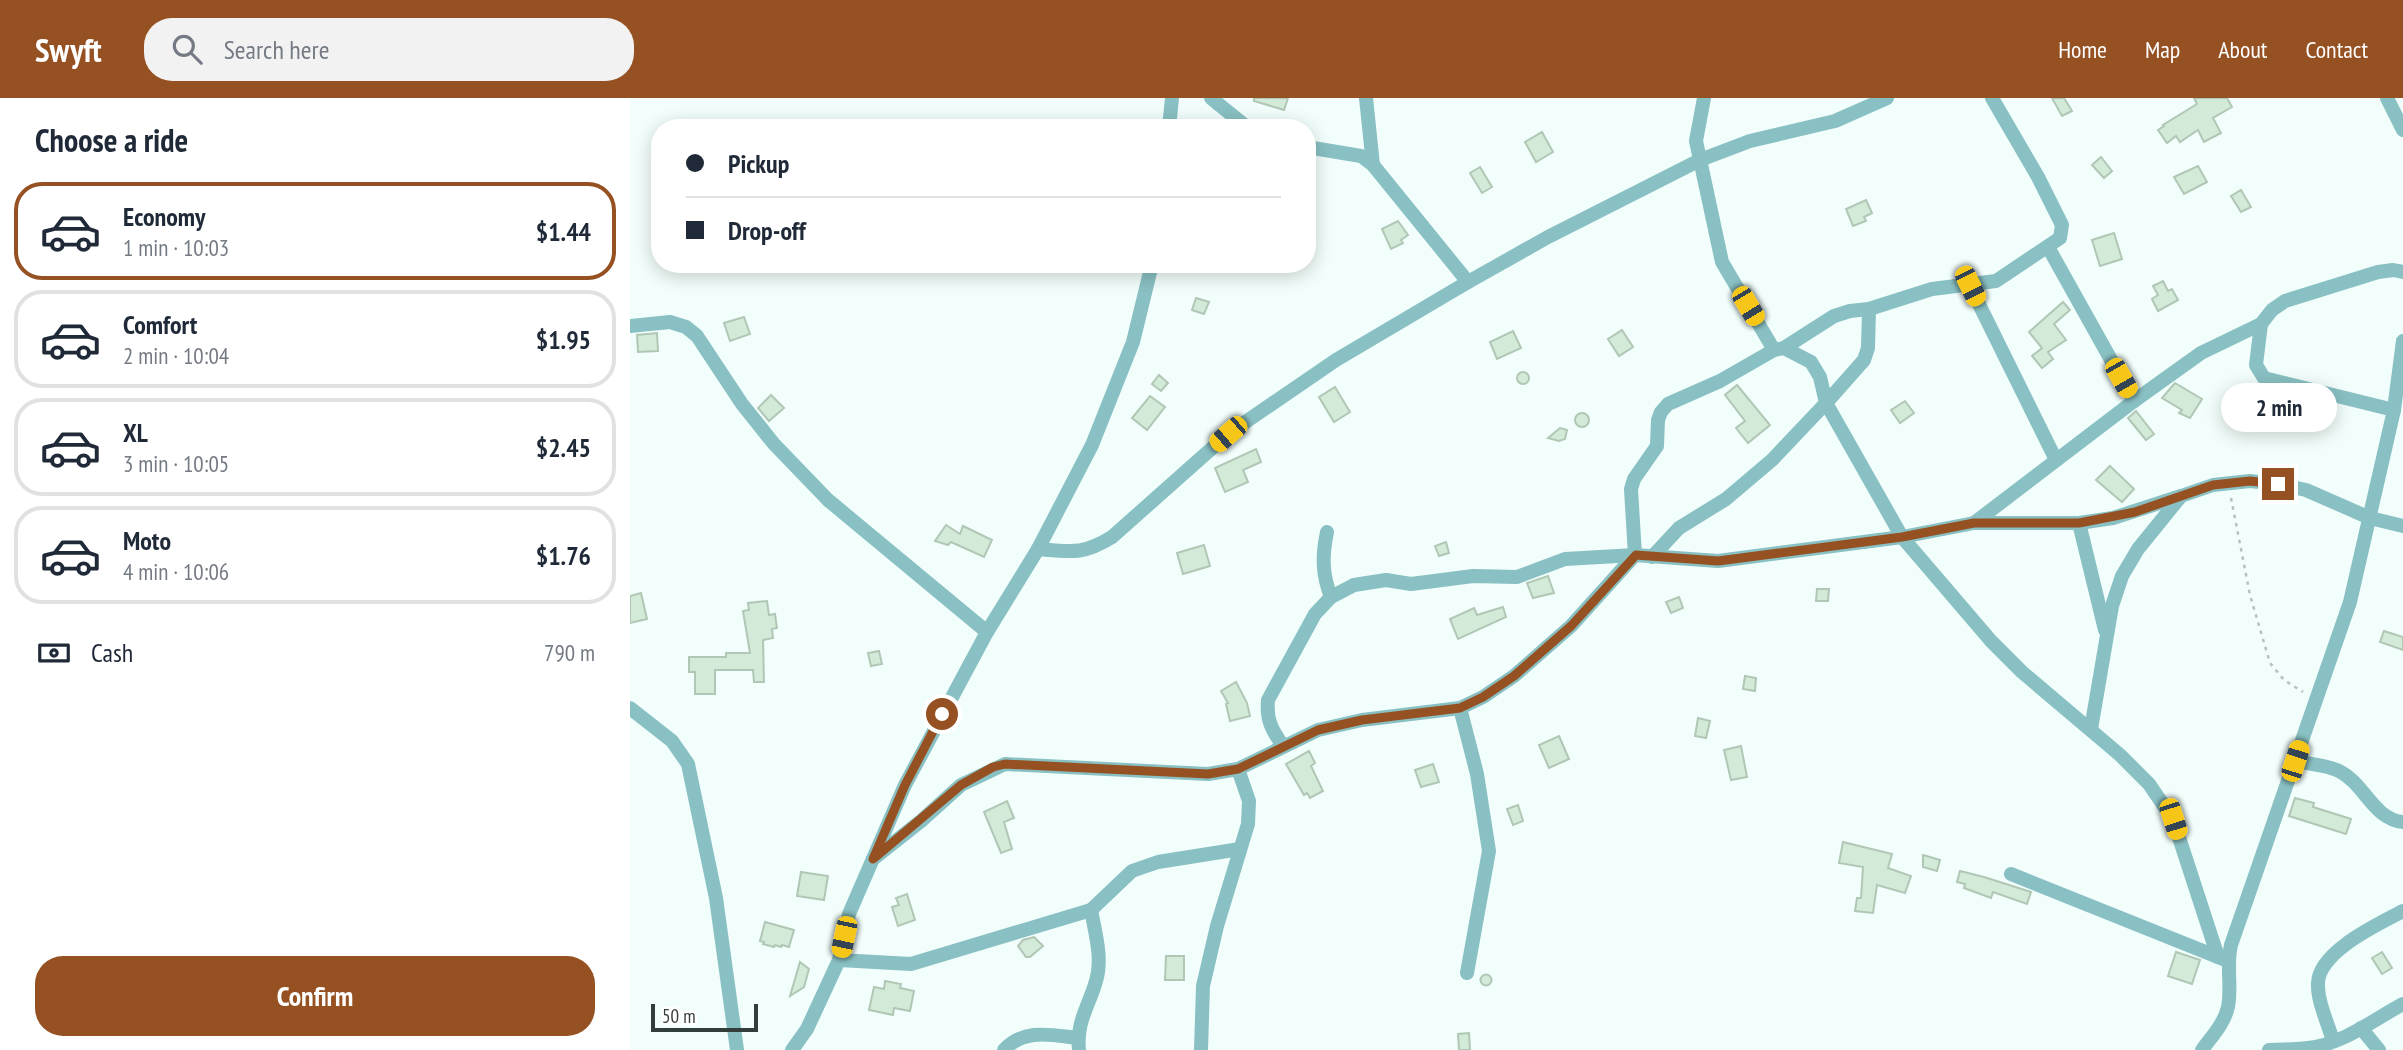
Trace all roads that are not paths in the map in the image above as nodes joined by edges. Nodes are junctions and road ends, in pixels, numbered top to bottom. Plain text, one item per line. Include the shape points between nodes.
1 (1172, 98) edge
2 (1211, 98) edge
3 (1366, 98) edge
4 (1704, 98) edge
5 (1887, 98) edge
6 (1992, 98) edge
7 (2388, 98) edge
8 (1170, 119) edge
9 (1237, 119) edge
10 (2403, 130) edge
11 (1316, 148) edge
12 (1700, 160) junction
13 (1373, 165) junction
14 (2048, 247) junction
15 (2403, 272) edge
16 (1150, 273) edge
17 (1468, 282) junction
18 (1970, 286) junction
19 (1869, 309) junction
20 (2261, 324) junction
21 (630, 326) edge
22 (2403, 341) edge
23 (1779, 349) junction
24 (2134, 401) junction
25 (1826, 403) junction
26 (2394, 410) junction
27 (2056, 460) junction
28 (2181, 496) junction
29 (2370, 518) junction
30 (1974, 523) junction
31 (2079, 523) junction
32 (2403, 526) edge
33 (1326, 532) dead end
34 (1902, 537) junction
35 (1038, 550) junction
36 (1636, 555) junction
37 (1652, 557) junction
38 (1331, 597) junction
39 (987, 632) junction
40 (2106, 635) junction
41 (630, 708) edge
42 (1460, 708) junction
43 (2091, 729) junction
44 (1283, 746) junction
45 (2295, 761) junction
46 (1238, 769) junction
47 (2403, 822) edge
48 (1240, 849) junction
49 (873, 859) junction
50 (2011, 874) dead end
51 (1091, 910) junction
52 (2403, 911) edge
53 (2223, 959) junction
54 (839, 960) junction
55 (1467, 973) dead end
56 (2403, 1004) edge
57 (2361, 1028) junction
58 (2333, 1041) junction
59 (1079, 1044) edge
60 (737, 1050) edge
61 (792, 1050) edge
62 (1004, 1050) edge
63 (1201, 1050) edge
64 (2202, 1050) edge
65 (2269, 1050) edge
66 (2379, 1050) edge

1 - 8 street
2 - 9 street
3 - 13 street
4 - 12 street via 1696,141
5 - 12 street via 1835,121 1750,141
6 - 14 street via 2062,225 2060,238
7 - 10 street
11 - 13 street via 1361,156
12 - 17 street
12 - 23 street via 1722,262
13 - 17 street
14 - 18 street via 1996,281
14 - 24 street
15 - 20 street via 2378,272 2285,301
16 - 35 street via 1133,342 1092,445
17 - 35 street via 1336,360 1228,434 1093,549
18 - 19 street via 1932,289
18 - 27 street
19 - 23 street via 1834,316
19 - 25 street via 1864,360
20 - 24 street via 2201,354
20 - 26 street via 2256,365 2264,378
21 - 39 street via 670,323 697,336 742,404 828,500
22 - 26 street
23 - 25 street via 1811,362
23 - 36 street via 1668,404 1661,412 1657,446 1631,489
24 - 27 street
25 - 34 street
25 - 37 street via 1772,460 1726,499 1679,528
26 - 29 street
27 - 30 street
28 - 29 street via 2213,485 2250,481 2306,490
28 - 31 street via 2113,518
28 - 40 street via 2122,576
29 - 32 street
29 - 45 street via 2350,602
30 - 31 street
30 - 34 street
31 - 40 street
33 - 38 street via 1322,559
34 - 37 street via 1718,561
34 - 43 street via 1991,641
35 - 39 street
36 - 37 street
36 - 38 street via 1565,559 1517,577 1473,576 1411,584 1386,580 1354,585
36 - 42 street via 1571,626 1514,676
38 - 44 street via 1315,614 1268,699 1266,714
39 - 49 street via 905,785
40 - 43 street
41 - 60 street via 672,741 688,764 716,898
42 - 44 street via 1362,720 1318,730
42 - 55 street via 1477,774 1489,851
43 - 53 street via 2149,784 2173,819
44 - 46 street
45 - 47 street via 2337,770 2355,782 2382,815
45 - 53 street
46 - 48 street via 1249,801
46 - 49 street via 1208,774 1005,764 961,785
48 - 51 street via 1158,862 1132,871
48 - 63 street via 1203,986
49 - 54 street via 849,914
50 - 53 street
51 - 54 street via 911,964
51 - 59 street via 1097,980 1084,1010
52 - 58 street via 2348,942 2320,972 2319,994
53 - 64 street via 2228,1006 2221,1025
54 - 61 street via 807,1030
56 - 57 street
57 - 58 street
57 - 66 street
58 - 65 street via 2310,1048
59 - 62 street via 1038,1034 1019,1037

